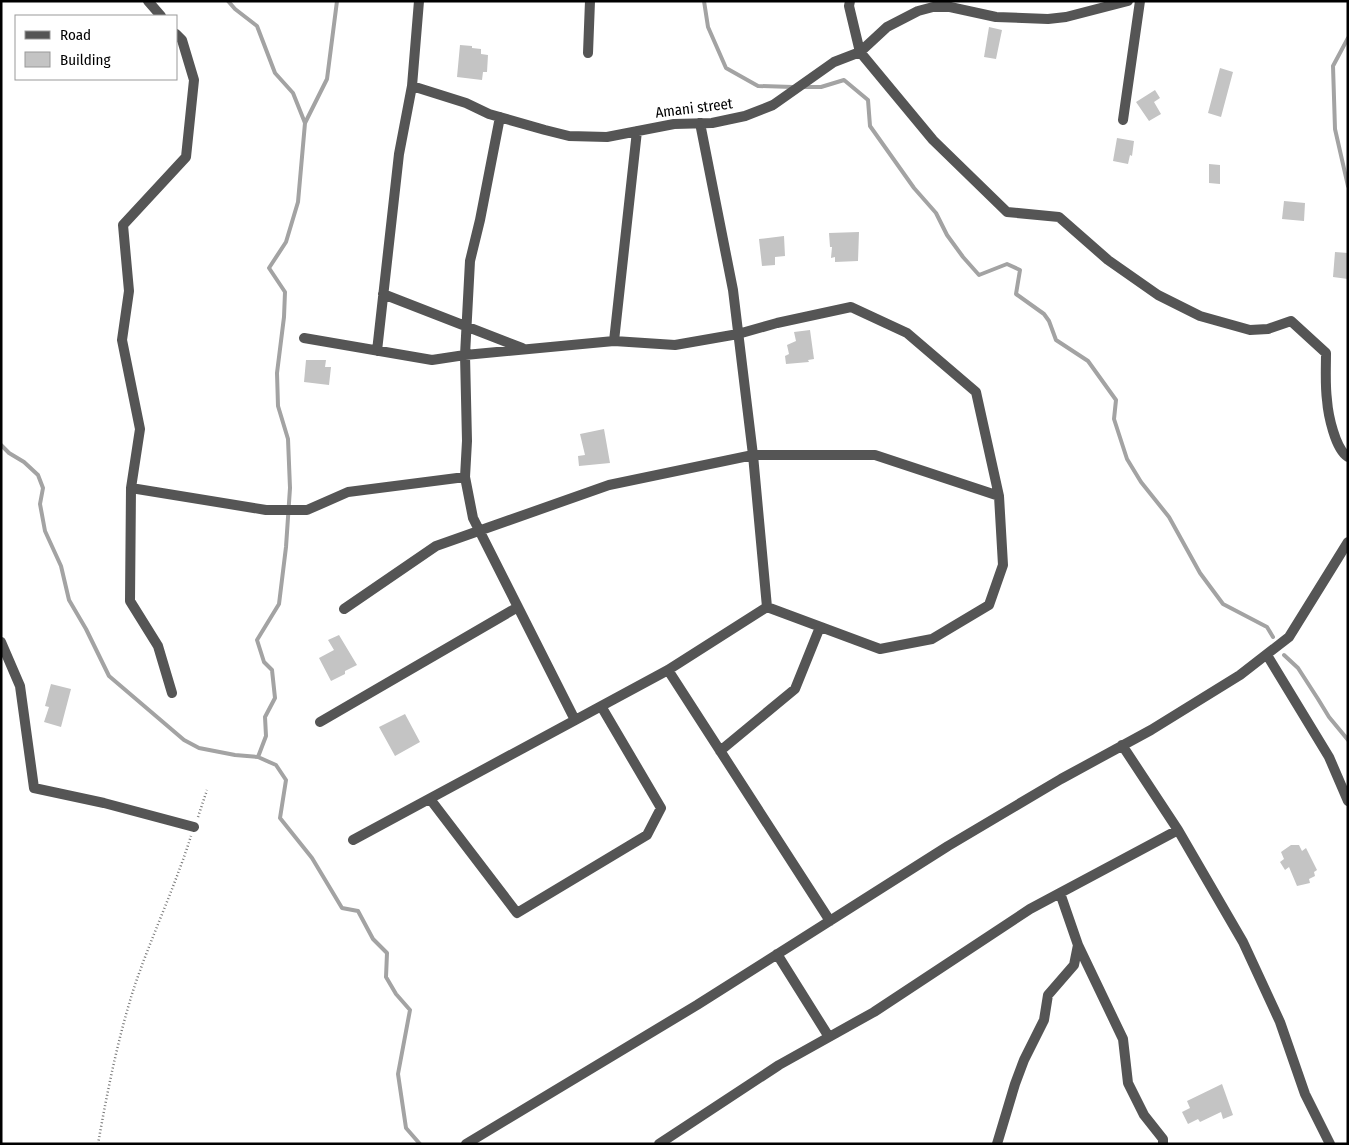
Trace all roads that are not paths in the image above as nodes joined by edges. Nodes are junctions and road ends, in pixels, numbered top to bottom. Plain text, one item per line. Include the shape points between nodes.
1 (148, 1) edge
2 (419, 1) edge
3 (590, 1) edge
4 (850, 1) edge
5 (1128, 1) edge
6 (1140, 1) edge
7 (160, 15) edge
8 (178, 36) edge
9 (860, 52) junction
10 (588, 53) dead end
11 (412, 86) junction
12 (500, 117) junction
13 (1123, 120) dead end
14 (700, 123) junction
15 (637, 132) junction
16 (383, 294) junction
17 (466, 327) junction
18 (738, 334) junction
19 (304, 338) dead end
20 (614, 341) junction
21 (525, 350) junction
22 (377, 351) junction
23 (465, 355) junction
24 (753, 456) junction
25 (1348, 457) edge
26 (465, 477) junction
27 (131, 488) junction
28 (999, 496) junction
29 (479, 530) junction
30 (1348, 542) edge
31 (518, 607) junction
32 (767, 607) junction
33 (344, 609) dead end
34 (820, 627) junction
35 (1, 642) edge
36 (1267, 655) junction
37 (668, 670) junction
38 (172, 693) dead end
39 (602, 706) junction
40 (575, 720) junction
41 (320, 722) dead end
42 (1122, 745) junction
43 (720, 751) junction
44 (430, 799) junction
45 (1348, 801) edge
46 (194, 828) road end
47 (1178, 830) junction
48 (353, 840) dead end
49 (1060, 893) junction
50 (830, 921) junction
51 (1078, 945) junction
52 (778, 954) junction
53 (829, 1037) junction
54 (466, 1144) edge
55 (658, 1144) edge
56 (998, 1144) edge
57 (1163, 1144) edge
58 (1330, 1144) edge

1 - 7 street
2 - 11 street
3 - 10 street
4 - 9 street
5 - 9 street, Amani street via 1048,19 933,7 887,27
6 - 13 street
8 - 27 street via 194,80 186,157 123,225 129,291 122,340 140,428
9 - 14 street, Amani street via 834,62 772,105 745,116
9 - 25 street via 933,140 1007,212 1058,217 1108,260 1158,295 1200,316 1250,330 1268,329 1291,321 1326,353 1326,399 1334,432 1343,454
11 - 12 street, Amani street
11 - 16 street via 399,154
12 - 15 street, Amani street via 569,136 607,137
12 - 17 street via 470,261
14 - 15 street, Amani street via 674,124
14 - 18 street via 733,290
15 - 20 street
16 - 17 street
16 - 22 street
17 - 21 street
17 - 23 street
18 - 20 street via 675,345
18 - 24 street
18 - 28 street via 851,307 907,333 976,392
19 - 22 street
20 - 21 street
21 - 23 street
22 - 23 street via 432,360
23 - 26 street
24 - 28 street via 875,455
24 - 29 street via 610,485
24 - 32 street
26 - 27 street via 348,492 307,510 266,510
26 - 29 street via 473,518
27 - 38 street via 130,601 158,646
28 - 34 street via 1003,565 989,605 932,639 880,648
29 - 31 street
29 - 33 street via 436,546
30 - 36 street via 1289,637
31 - 40 street
31 - 41 street
32 - 34 street
32 - 37 street
34 - 43 street via 795,689
35 - 46 street via 20,686 34,788 104,802
36 - 42 street via 1213,693
36 - 45 street via 1328,758
37 - 39 street
37 - 43 street
39 - 40 street
39 - 44 street via 661,808 647,835 517,913
40 - 44 street
42 - 47 street
42 - 50 street via 948,846
43 - 50 street
44 - 48 street
47 - 49 street
47 - 58 street via 1263,982 1305,1094
49 - 51 street
49 - 53 street via 1030,909 874,1012
50 - 52 street
51 - 56 street via 1074,965 1048,995 1044,1020 1015,1084
51 - 57 street via 1123,1039 1128,1083
52 - 53 street
52 - 54 street
53 - 55 street via 771,1070

